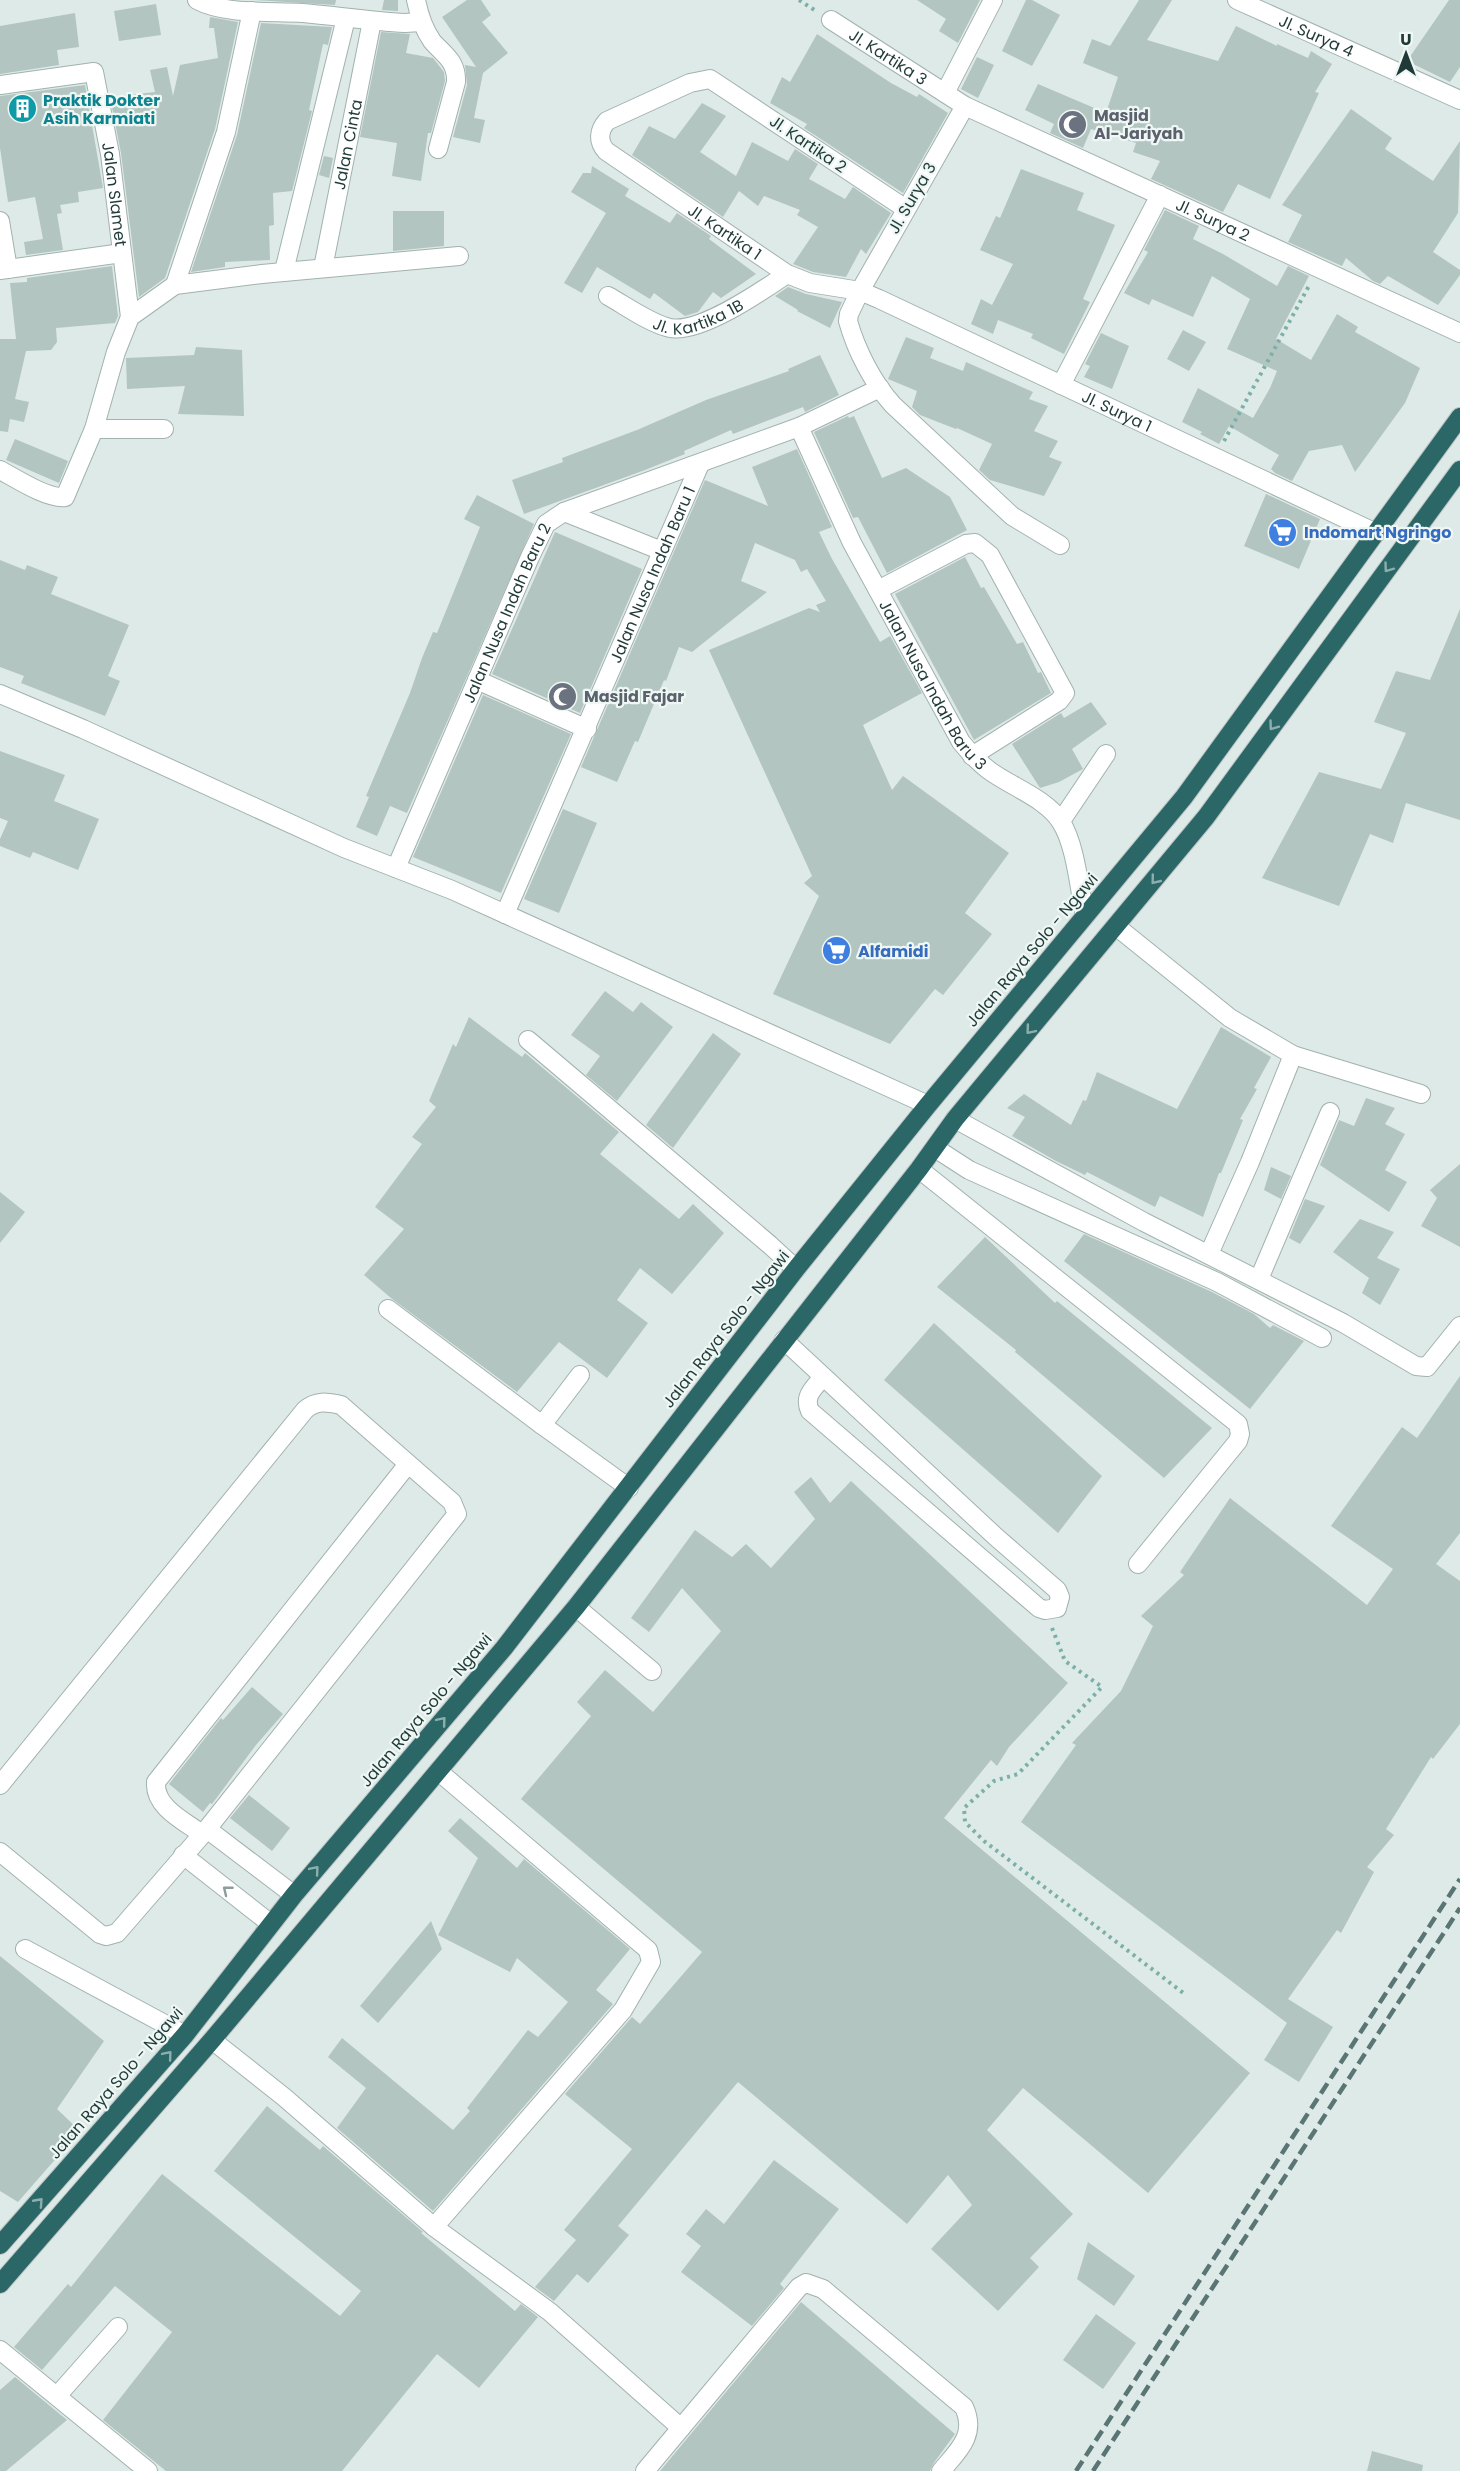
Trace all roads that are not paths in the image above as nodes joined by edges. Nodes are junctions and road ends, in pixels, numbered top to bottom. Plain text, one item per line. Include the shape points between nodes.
1 (197, 0) edge
2 (416, 0) edge
3 (993, 0) edge
4 (1237, 0) edge
5 (252, 11) junction
6 (346, 18) junction
7 (831, 20) dead end
8 (372, 21) junction
9 (421, 22) junction
10 (0, 85) edge
11 (945, 93) junction
12 (1460, 100) edge
13 (965, 106) junction
14 (602, 146) joint
15 (438, 149) dead end
16 (1160, 195) junction
17 (906, 209) junction
18 (0, 221) edge
19 (122, 253) junction
20 (459, 256) dead end
21 (323, 268) junction
22 (4, 269) edge
23 (284, 271) junction
24 (787, 274) junction
25 (175, 285) junction
26 (860, 291) junction
27 (608, 296) dead end
28 (130, 317) junction
29 (1460, 333) edge
30 (1061, 385) junction
31 (872, 393) junction
32 (1460, 417) edge
33 (799, 427) junction
34 (94, 429) junction
35 (164, 429) dead end
36 (700, 464) junction
37 (0, 470) edge
38 (1460, 470) edge
39 (564, 512) junction
40 (1376, 533) junction
41 (1060, 545) dead end
42 (662, 551) junction
43 (878, 590) junction
44 (477, 680) junction
45 (0, 694) edge
46 (587, 729) junction
47 (1106, 754) dead end
48 (972, 756) junction
49 (1061, 821) junction
50 (396, 868) junction
51 (505, 914) junction
52 (1085, 916) junction
53 (1117, 927) junction
54 (528, 1040) dead end
55 (1293, 1055) junction
56 (1421, 1094) dead end
57 (928, 1105) junction
58 (1330, 1112) dead end
59 (955, 1119) junction
60 (935, 1148) junction
61 (919, 1169) junction
62 (1209, 1254) junction
63 (796, 1269) junction
64 (1259, 1279) junction
65 (388, 1309) dead end
66 (1460, 1326) edge
67 (1322, 1338) dead end
68 (784, 1340) junction
69 (580, 1375) dead end
70 (824, 1377) junction
71 (542, 1425) junction
72 (408, 1464) junction
73 (629, 1488) junction
74 (1138, 1564) dead end
75 (576, 1607) junction
76 (652, 1671) dead end
77 (438, 1771) junction
78 (0, 1785) edge
79 (204, 1832) junction
80 (0, 1852) edge
81 (183, 1854) junction
82 (294, 1895) junction
83 (271, 1924) junction
84 (25, 1949) dead end
85 (185, 2035) junction
86 (212, 2040) junction
87 (434, 2227) junction
88 (0, 2246) edge
89 (0, 2284) edge
90 (118, 2327) dead end
91 (0, 2350) edge
92 (57, 2396) junction
93 (681, 2428) junction
94 (148, 2471) edge
95 (645, 2471) edge
96 (941, 2471) edge

1 - 5 street
2 - 9 street
3 - 11 street
4 - 12 street, Jl. Surya 4
5 - 6 street
5 - 25 street via 226,132
6 - 8 street
6 - 23 street
7 - 11 street, Jl. Kartika 3
8 - 9 street
8 - 21 street, Jalan Cinta
9 - 15 street via 456,72
10 - 19 street, Jalan Slamet via 94,72 110,154
11 - 13 street, Jl. Kartika 3
13 - 16 street, Jl. Surya 2
13 - 17 street, Jl. Surya 3
14 - 17 street, Jl. Kartika 2 via 600,134 607,121 690,83 710,79
14 - 24 street, Jl. Kartika 1
16 - 29 street, Jl. Surya 2
16 - 30 street
17 - 26 street, Jl. Surya 3
18 - 22 street
19 - 22 street
19 - 28 street, Jalan Slamet
20 - 21 street
21 - 23 street
23 - 25 street
24 - 26 street, Jl. Kartika 1 via 810,283
24 - 27 street, Jl. Kartika 1B via 706,322 682,329 664,326
25 - 28 street
26 - 30 street, Jl. Surya 1
26 - 31 street, Jl. Surya 3 via 848,321
28 - 34 street
30 - 40 street, Jl. Surya 1
31 - 33 street, Jalan Nusa Indah Baru 2
31 - 41 street, Jl. Surya 3 via 893,405 1012,516
32 - 40 highway, Jalan Raya Solo - Ngawi
33 - 36 street, Jalan Nusa Indah Baru 2
33 - 43 street, Jalan Nusa Indah Baru 3 via 836,512
34 - 35 street
34 - 37 street via 65,497 57,498
36 - 39 street, Jalan Nusa Indah Baru 2
36 - 42 street, Jalan Nusa Indah Baru 1
38 -> 53 highway via 1206,817
39 - 42 street
39 - 44 street, Jalan Nusa Indah Baru 2 via 546,524 538,538
40 - 52 highway, Jalan Raya Solo - Ngawi via 1184,797
42 - 46 street, Jalan Nusa Indah Baru 1
43 - 48 street, Jalan Nusa Indah Baru 3 via 953,730
43 - 48 street via 966,544 975,543 990,555 1065,693 1059,701
44 - 46 street
44 - 50 street, Jalan Nusa Indah Baru 2
45 - 50 street via 290,825
46 - 51 street, Jalan Nusa Indah Baru 1
47 - 49 street
48 - 49 street, Jalan Nusa Indah Baru 3 via 1036,798
49 - 52 street, Jalan Nusa Indah Baru 3 via 1070,842
50 - 51 street
51 - 57 street
52 - 57 highway, Jalan Raya Solo - Ngawi
53 - 55 street via 1230,1018
53 -> 59 highway
54 - 63 street
55 - 56 street
55 - 62 street
57 - 59 highway
57 - 63 highway, Jalan Raya Solo - Ngawi
58 - 64 street
59 - 60 highway
59 - 62 street
60 - 61 highway
60 - 67 street via 969,1170 1217,1282
61 - 68 highway
61 - 74 street via 1238,1425 1238,1441
62 - 64 street
63 - 73 highway, Jalan Raya Solo - Ngawi
64 - 66 street via 1416,1366 1427,1367
65 - 71 street
68 - 70 street
68 - 75 highway
69 - 71 street
70 - 70 street via 1057,1590 1058,1608 1039,1608 810,1411 809,1394
71 - 73 street
72 - 78 street via 341,1405 313,1403
72 - 79 street via 452,1502 457,1514
72 - 79 street via 156,1782 156,1794 163,1805
82 -> 73 highway, Jalan Raya Solo - Ngawi via 504,1648
75 - 76 street
75 - 77 highway
77 - 86 highway
77 - 87 street via 648,1950 651,1962 623,2010
79 - 81 street
79 - 82 street
80 - 81 street via 106,1936 117,1933
83 -> 81 street
82 - 83 highway, Jalan Raya Solo - Ngawi
83 - 85 highway, Jalan Raya Solo - Ngawi
84 - 85 street
88 -> 85 highway, Jalan Raya Solo - Ngawi
86 - 87 street
86 - 89 highway
87 - 93 street via 550,2313
90 - 92 street
91 - 92 street
92 - 94 street
93 - 95 street
93 - 96 street via 806,2283 823,2289 964,2407 969,2431 966,2442

